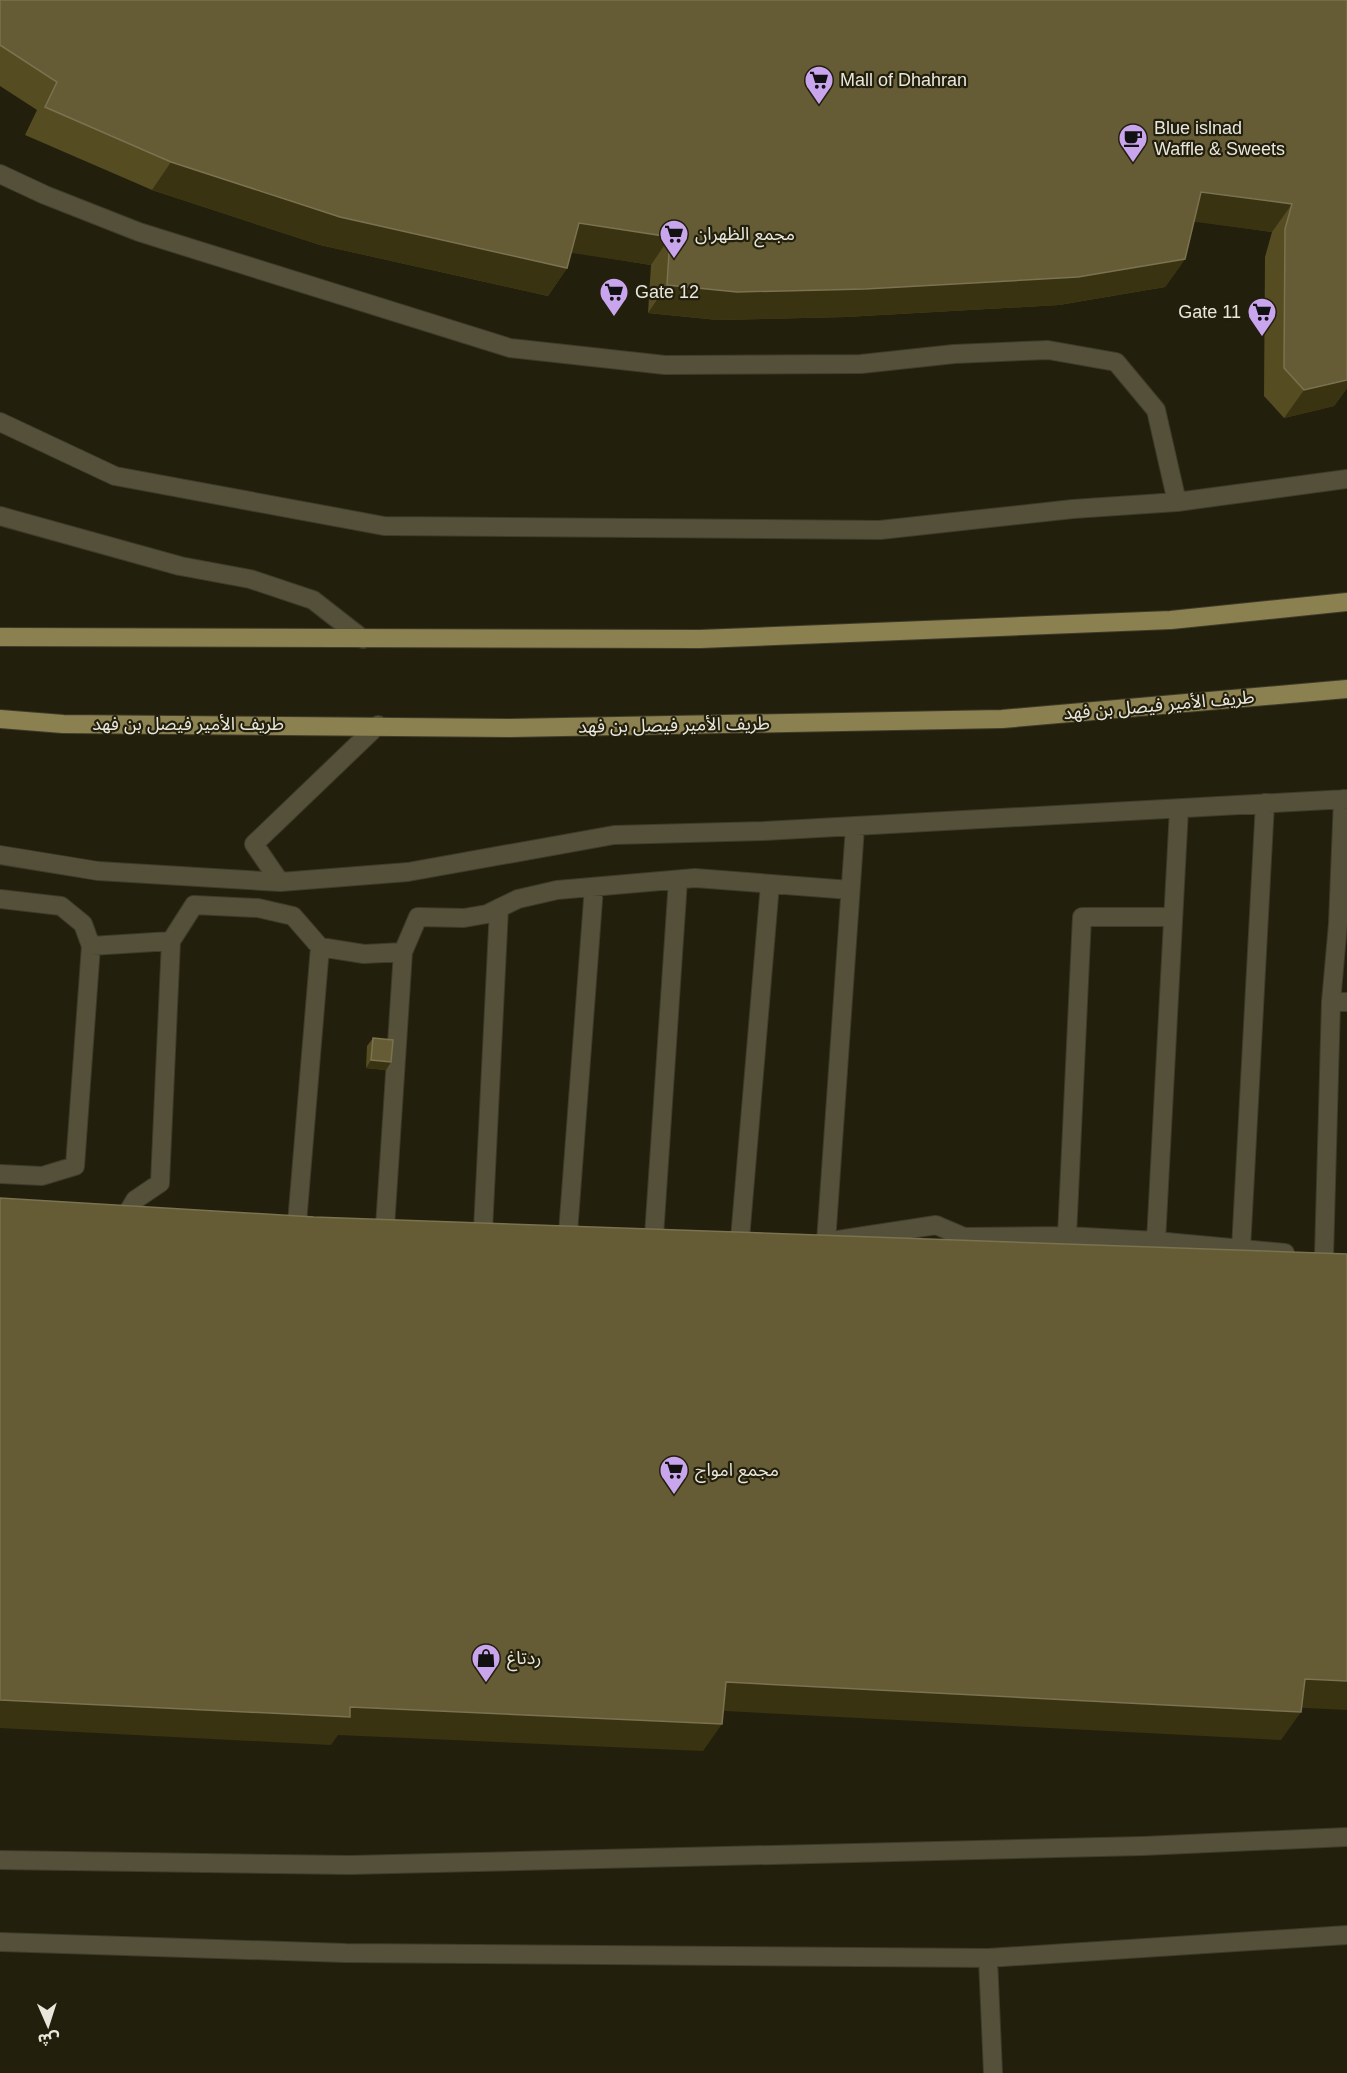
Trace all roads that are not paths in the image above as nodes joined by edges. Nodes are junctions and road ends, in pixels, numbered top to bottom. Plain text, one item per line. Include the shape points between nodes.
1 (0, 174) edge
2 (0, 422) edge
3 (1347, 479) edge
4 (1177, 502) junction
5 (0, 516) edge
6 (1347, 602) edge
7 (0, 637) edge
8 (363, 639) junction
9 (1347, 689) edge
10 (0, 719) edge
11 (378, 726) junction
12 (1345, 799) edge
13 (1265, 803) junction
14 (1179, 809) junction
15 (855, 826) junction
16 (0, 855) edge
17 (678, 880) junction
18 (280, 882) junction
19 (770, 884) junction
20 (594, 887) junction
21 (850, 890) junction
22 (0, 899) edge
23 (499, 908) junction
24 (1173, 917) junction
25 (171, 942) junction
26 (90, 946) junction
27 (320, 947) junction
28 (403, 952) junction
29 (1339, 1002) edge
30 (0, 1174) edge
31 (102, 1216) edge
32 (125, 1217) junction
33 (148, 1218) edge
34 (274, 1222) edge
35 (297, 1223) junction
36 (319, 1224) edge
37 (363, 1226) edge
38 (385, 1227) junction
39 (407, 1227) edge
40 (461, 1229) edge
41 (483, 1230) junction
42 (504, 1231) edge
43 (547, 1232) edge
44 (568, 1233) junction
45 (589, 1234) edge
46 (632, 1235) edge
47 (654, 1236) junction
48 (1067, 1236) junction
49 (675, 1237) edge
50 (719, 1239) edge
51 (740, 1239) junction
52 (762, 1240) edge
53 (1156, 1241) junction
54 (804, 1242) edge
55 (826, 1242) junction
56 (1241, 1249) junction
57 (1312, 1255) junction
58 (1347, 1258) edge
59 (1347, 1838) edge
60 (0, 1860) edge
61 (1347, 1935) edge
62 (0, 1942) edge
63 (988, 1958) junction
64 (993, 2073) edge

1 - 4 street via 139,232 510,348 665,365 861,364 954,354 1048,350 1116,362 1156,410
2 - 4 street via 116,476 384,526 880,530 1073,508
3 - 4 street
5 - 8 street via 180,566 250,579 313,600
6 - 8 main road via 1171,620 700,639
7 - 8 main road
9 - 11 main road, طريف الأمير فيصل بن فهد via 1002,719 510,728
10 - 11 main road, طريف الأمير فيصل بن فهد via 63,724
11 - 18 street via 254,844
12 - 13 street
12 - 29 street via 1338,924
13 - 14 street
13 - 56 street
14 - 15 street
14 - 24 street
15 - 18 street via 614,835 408,872
15 - 21 street
16 - 18 street via 98,871
17 - 19 street
17 - 20 street
17 - 47 street
19 - 21 street
19 - 51 street
20 - 23 street via 557,890
20 - 44 street
21 - 55 street
22 - 26 street via 61,906 83,924
23 - 28 street via 464,918 418,916
23 - 41 street
24 - 48 street via 1082,917
24 - 53 street
25 - 26 street
25 - 27 street via 194,905 258,908 293,916
25 - 32 street via 160,1183 135,1200
26 - 30 street via 75,1166 42,1176
27 - 28 street via 364,954
27 - 35 street
28 - 38 street
29 - 57 street
31 - 32 street
32 - 33 street
34 - 35 street
35 - 36 street
37 - 38 street
38 - 39 street
40 - 41 street
41 - 42 street
43 - 44 street
44 - 45 street
46 - 47 street
47 - 49 street
48 - 53 street
48 - 55 street via 964,1237 936,1225
50 - 51 street
51 - 52 street
53 - 56 street
54 - 55 street
56 - 57 street
57 - 58 street
59 - 60 street via 362,1864
61 - 63 street
62 - 63 street via 345,1953
63 - 64 street

